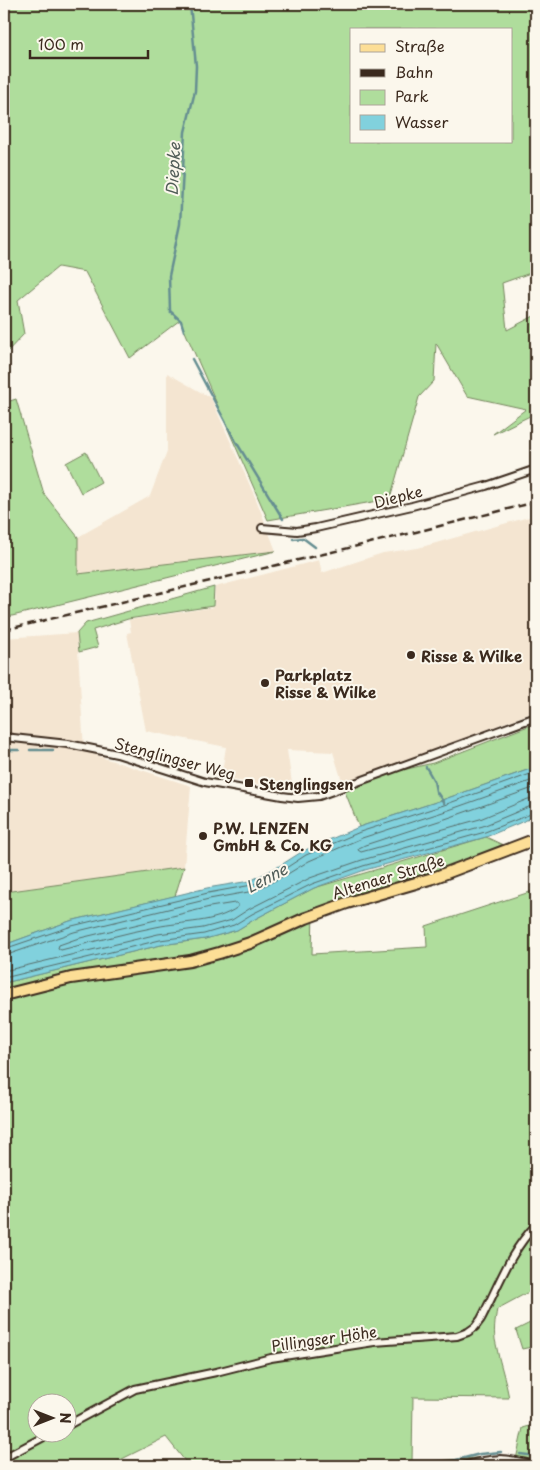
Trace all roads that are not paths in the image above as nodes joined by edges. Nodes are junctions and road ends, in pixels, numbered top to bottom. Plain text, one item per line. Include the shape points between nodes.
1 (536, 469) edge
2 (262, 528) dead end
3 (536, 716) edge
4 (4, 737) edge
5 (536, 839) edge
6 (4, 995) edge
7 (536, 1225) edge
8 (78, 1420) edge
9 (34, 1442) edge
10 (4, 1458) edge
11 (536, 1465) edge
12 (462, 1466) edge

1 - 2 street, Diepke via 412,506 316,528 297,531
3 - 4 street, Stenglingser Weg via 319,796 298,798 205,782 93,749
5 - 6 main road, Altenaer Straße via 433,878 347,903 219,953 190,961 72,978
7 - 8 street, Pillingser Höhe via 512,1256 481,1319 468,1332 450,1337 374,1342 270,1358 135,1390
9 - 10 street
11 - 12 street via 510,1458 495,1458

